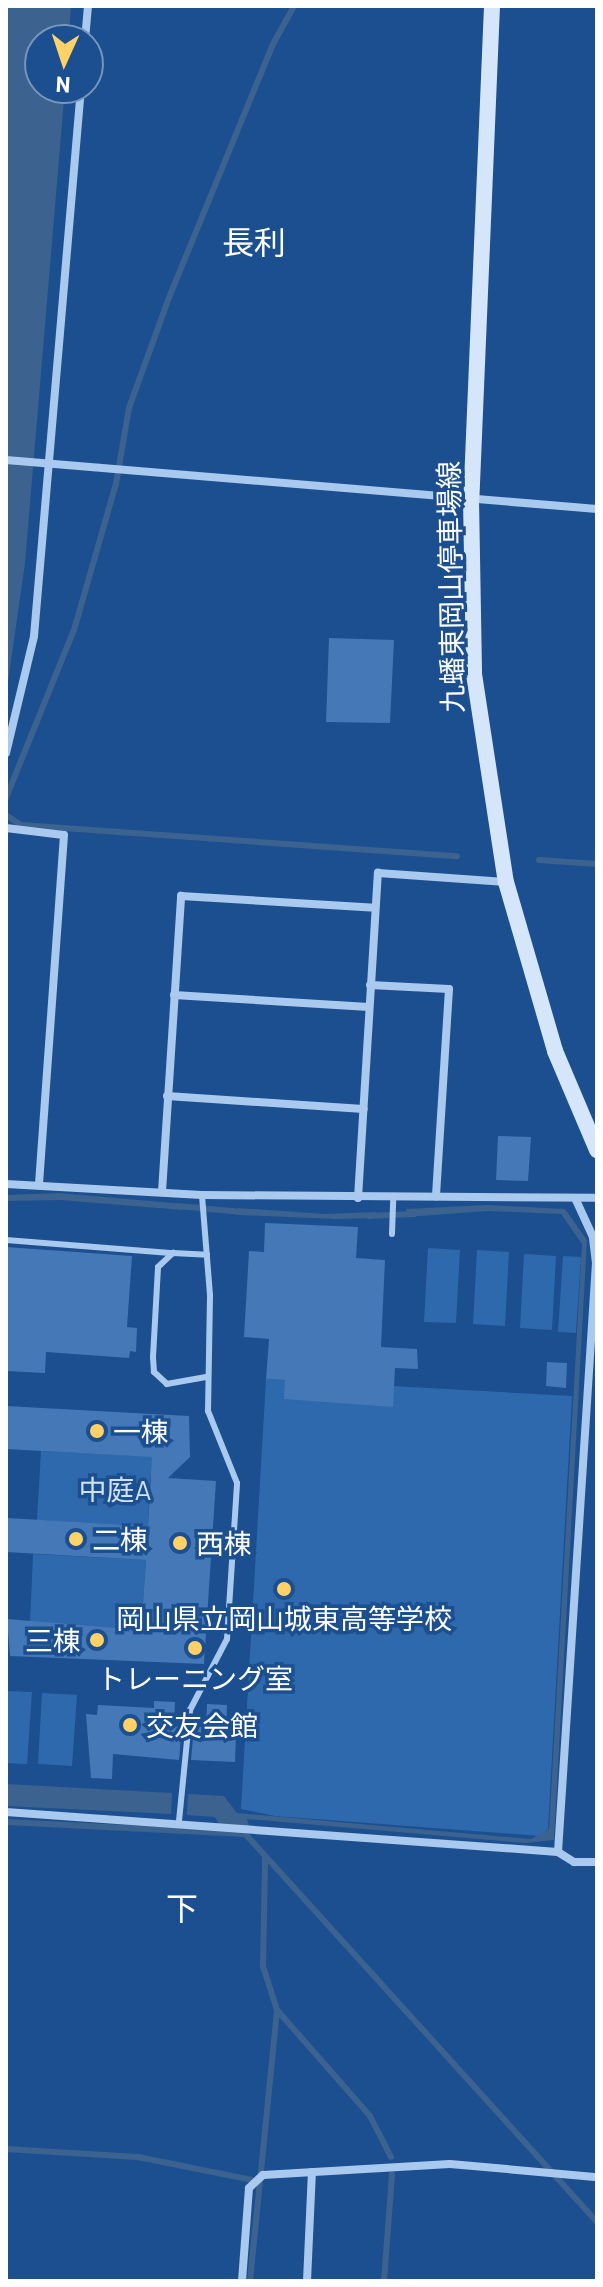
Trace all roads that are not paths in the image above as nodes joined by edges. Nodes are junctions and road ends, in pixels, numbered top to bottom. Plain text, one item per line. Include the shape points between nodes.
1 (492, 6) edge
2 (80, 104) edge
3 (6, 460) edge
4 (46, 463) junction
5 (471, 499) junction
6 (597, 509) edge
7 (6, 753) edge
8 (6, 828) edge
9 (506, 882) junction
10 (375, 908) junction
11 (370, 985) junction
12 (174, 995) junction
13 (369, 1007) junction
14 (167, 1096) junction
15 (364, 1109) junction
16 (597, 1150) edge
17 (6, 1184) edge
18 (39, 1184) junction
19 (162, 1192) junction
20 (436, 1197) junction
21 (202, 1198) junction
22 (358, 1198) junction
23 (597, 1198) edge
24 (576, 1200) junction
25 (393, 1202) junction
26 (392, 1234) dead end
27 (6, 1240) edge
28 (173, 1253) junction
29 (207, 1255) junction
30 (206, 1377) junction
31 (6, 1812) edge
32 (179, 1818) junction
33 (558, 1852) junction
34 (597, 1862) edge
35 (312, 2172) junction
36 (597, 2177) edge
37 (242, 2281) edge
38 (307, 2281) edge

1 - 5 main road, 九蟠東岡山停車場線
2 - 4 street
3 - 4 street
4 - 5 street
4 - 7 street via 28,676
5 - 6 street
5 - 9 main road, 九蟠東岡山停車場線 via 474,674 483,759
8 - 18 street via 64,835
9 - 10 street via 378,873
9 - 16 main road, 九蟠東岡山停車場線 via 555,1051
10 - 11 street
10 - 12 street via 181,896
11 - 13 street
11 - 20 street via 449,989
12 - 13 street
12 - 14 street
13 - 15 street
14 - 15 street
14 - 19 street
15 - 22 street
17 - 18 street
18 - 19 street
19 - 21 street
20 - 24 street
20 - 25 street
21 - 22 street
21 - 29 lane
22 - 25 street
23 - 24 street
24 - 33 street via 593,1237 596,1263
25 - 26 lane
27 - 28 lane
28 - 29 lane
28 - 30 lane via 158,1267 154,1372 167,1384
29 - 30 lane
30 - 32 lane via 208,1411 237,1483 227,1639 190,1710
31 - 32 street
32 - 33 street
33 - 34 street via 574,1862
35 - 36 street via 450,2164
35 - 37 street via 263,2175 252,2182
35 - 38 street

